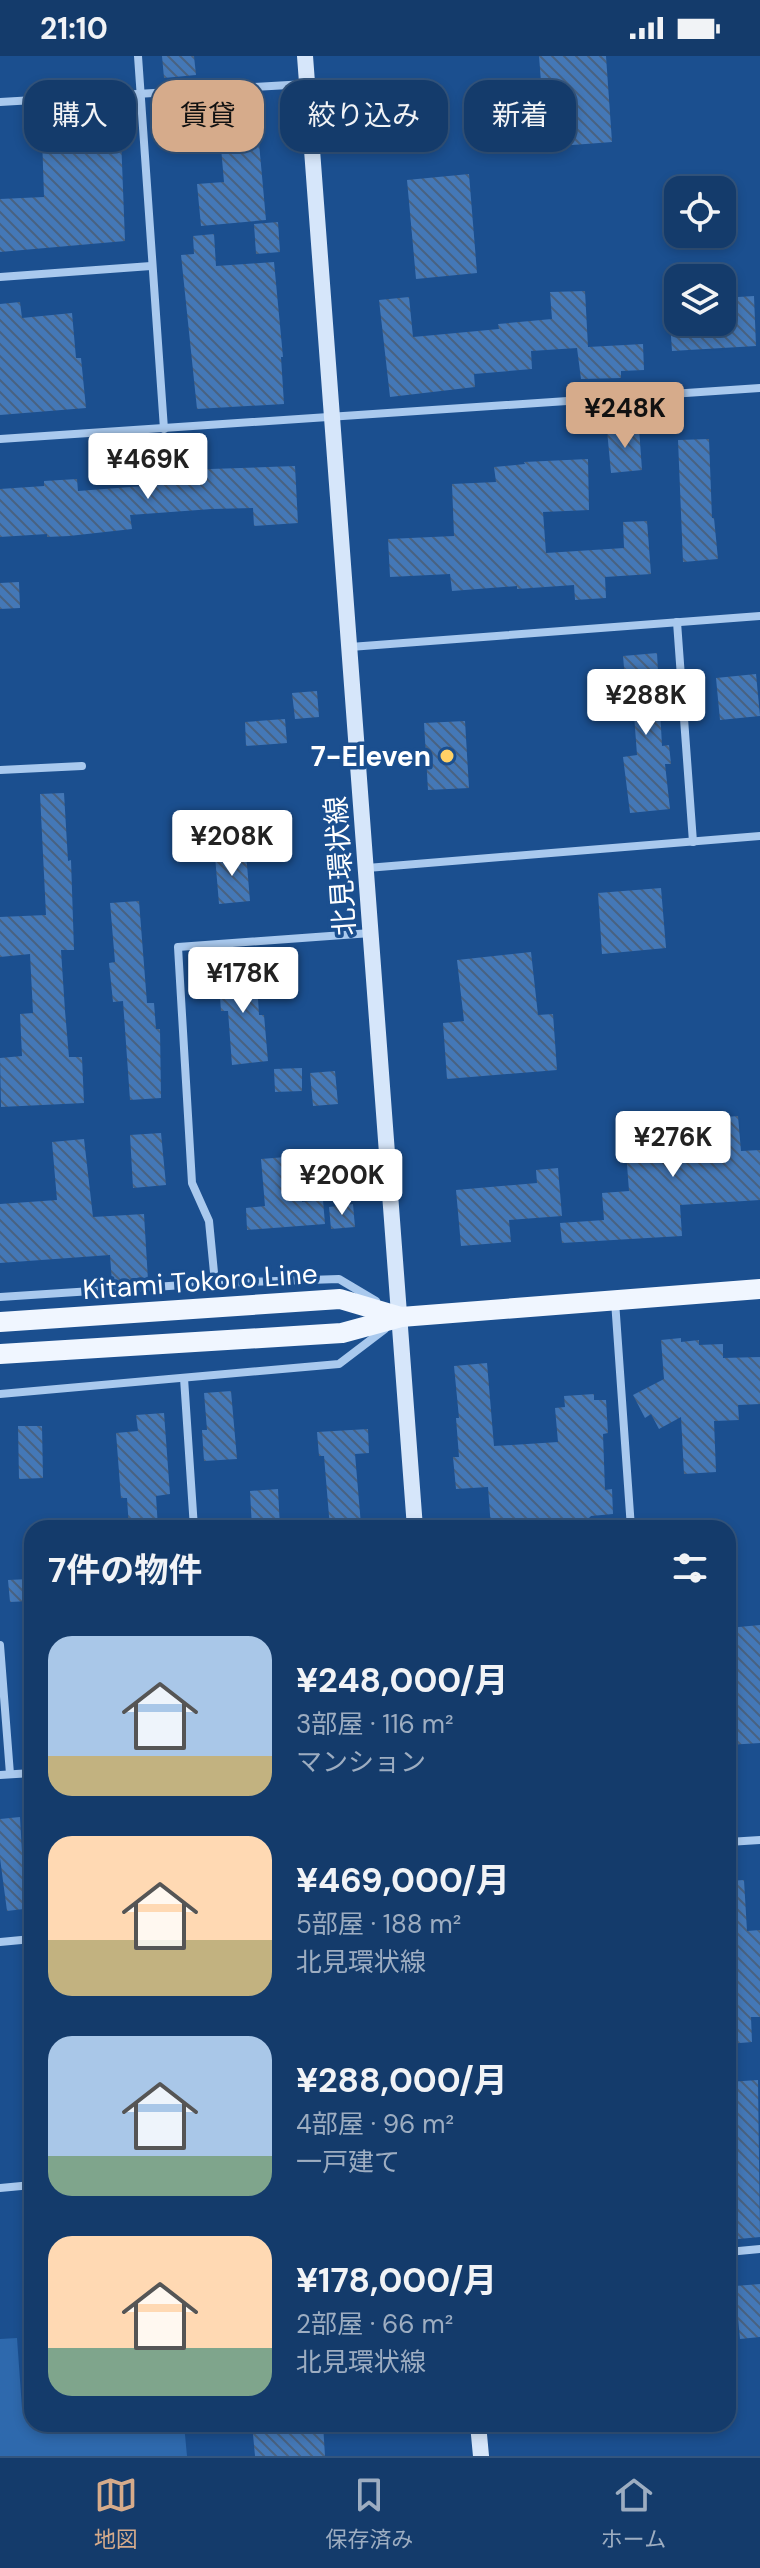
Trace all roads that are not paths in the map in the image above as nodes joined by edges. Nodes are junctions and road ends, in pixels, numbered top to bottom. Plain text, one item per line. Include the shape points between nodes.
1 (138, 56) edge
2 (305, 56) edge
3 (306, 80) edge
4 (280, 86) edge
5 (140, 95) junction
6 (0, 102) edge
7 (311, 152) edge
8 (151, 266) junction
9 (0, 277) edge
10 (760, 388) edge
11 (333, 418) junction
12 (164, 429) junction
13 (0, 439) edge
14 (760, 616) edge
15 (677, 622) junction
16 (350, 647) junction
17 (82, 766) dead end
18 (0, 770) edge
19 (760, 836) edge
20 (693, 842) junction
21 (367, 868) junction
22 (372, 933) junction
23 (215, 1283) junction
24 (760, 1289) edge
25 (0, 1297) edge
26 (615, 1299) junction
27 (401, 1317) junction
28 (0, 1322) edge
29 (0, 1354) edge
30 (184, 1378) junction
31 (0, 1394) edge
32 (193, 1520) edge
33 (414, 1520) edge
34 (630, 1520) edge
35 (0, 1645) edge
36 (5, 1775) edge
37 (760, 1840) edge
38 (736, 1842) edge
39 (24, 1940) edge
40 (0, 1942) edge
41 (24, 2186) edge
42 (0, 2188) edge
43 (760, 2249) edge
44 (736, 2251) edge
45 (479, 2432) edge
46 (481, 2456) edge

1 - 5 street
2 - 3 main road, 北見環状線
4 - 5 street
5 - 6 street
5 - 8 street
7 - 11 main road, 北見環状線
8 - 9 street
8 - 12 street
10 - 11 street
11 - 12 street
11 - 16 main road, 北見環状線
12 - 13 street
14 - 15 street
15 - 16 street
15 - 20 street
16 - 21 main road, 北見環状線
17 - 18 street
19 - 20 street
20 - 21 street
21 - 22 main road, 北見環状線
22 - 23 street via 178,947 192,1183 209,1221
22 - 27 main road, 北見環状線
23 - 25 street
23 - 27 street via 339,1279
24 - 26 main road, Kitami Tokoro Line
26 - 27 main road, Kitami Tokoro Line
26 - 34 street
27 - 28 main road, Kitami Tokoro Line via 340,1299
27 - 29 main road, Kitami Tokoro Line via 342,1333
27 - 30 street via 339,1364
27 - 33 main road, 北見環状線
30 - 31 street
30 - 32 street
35 - 36 street
37 - 38 street
39 - 40 street
41 - 42 street
43 - 44 street
45 - 46 main road

